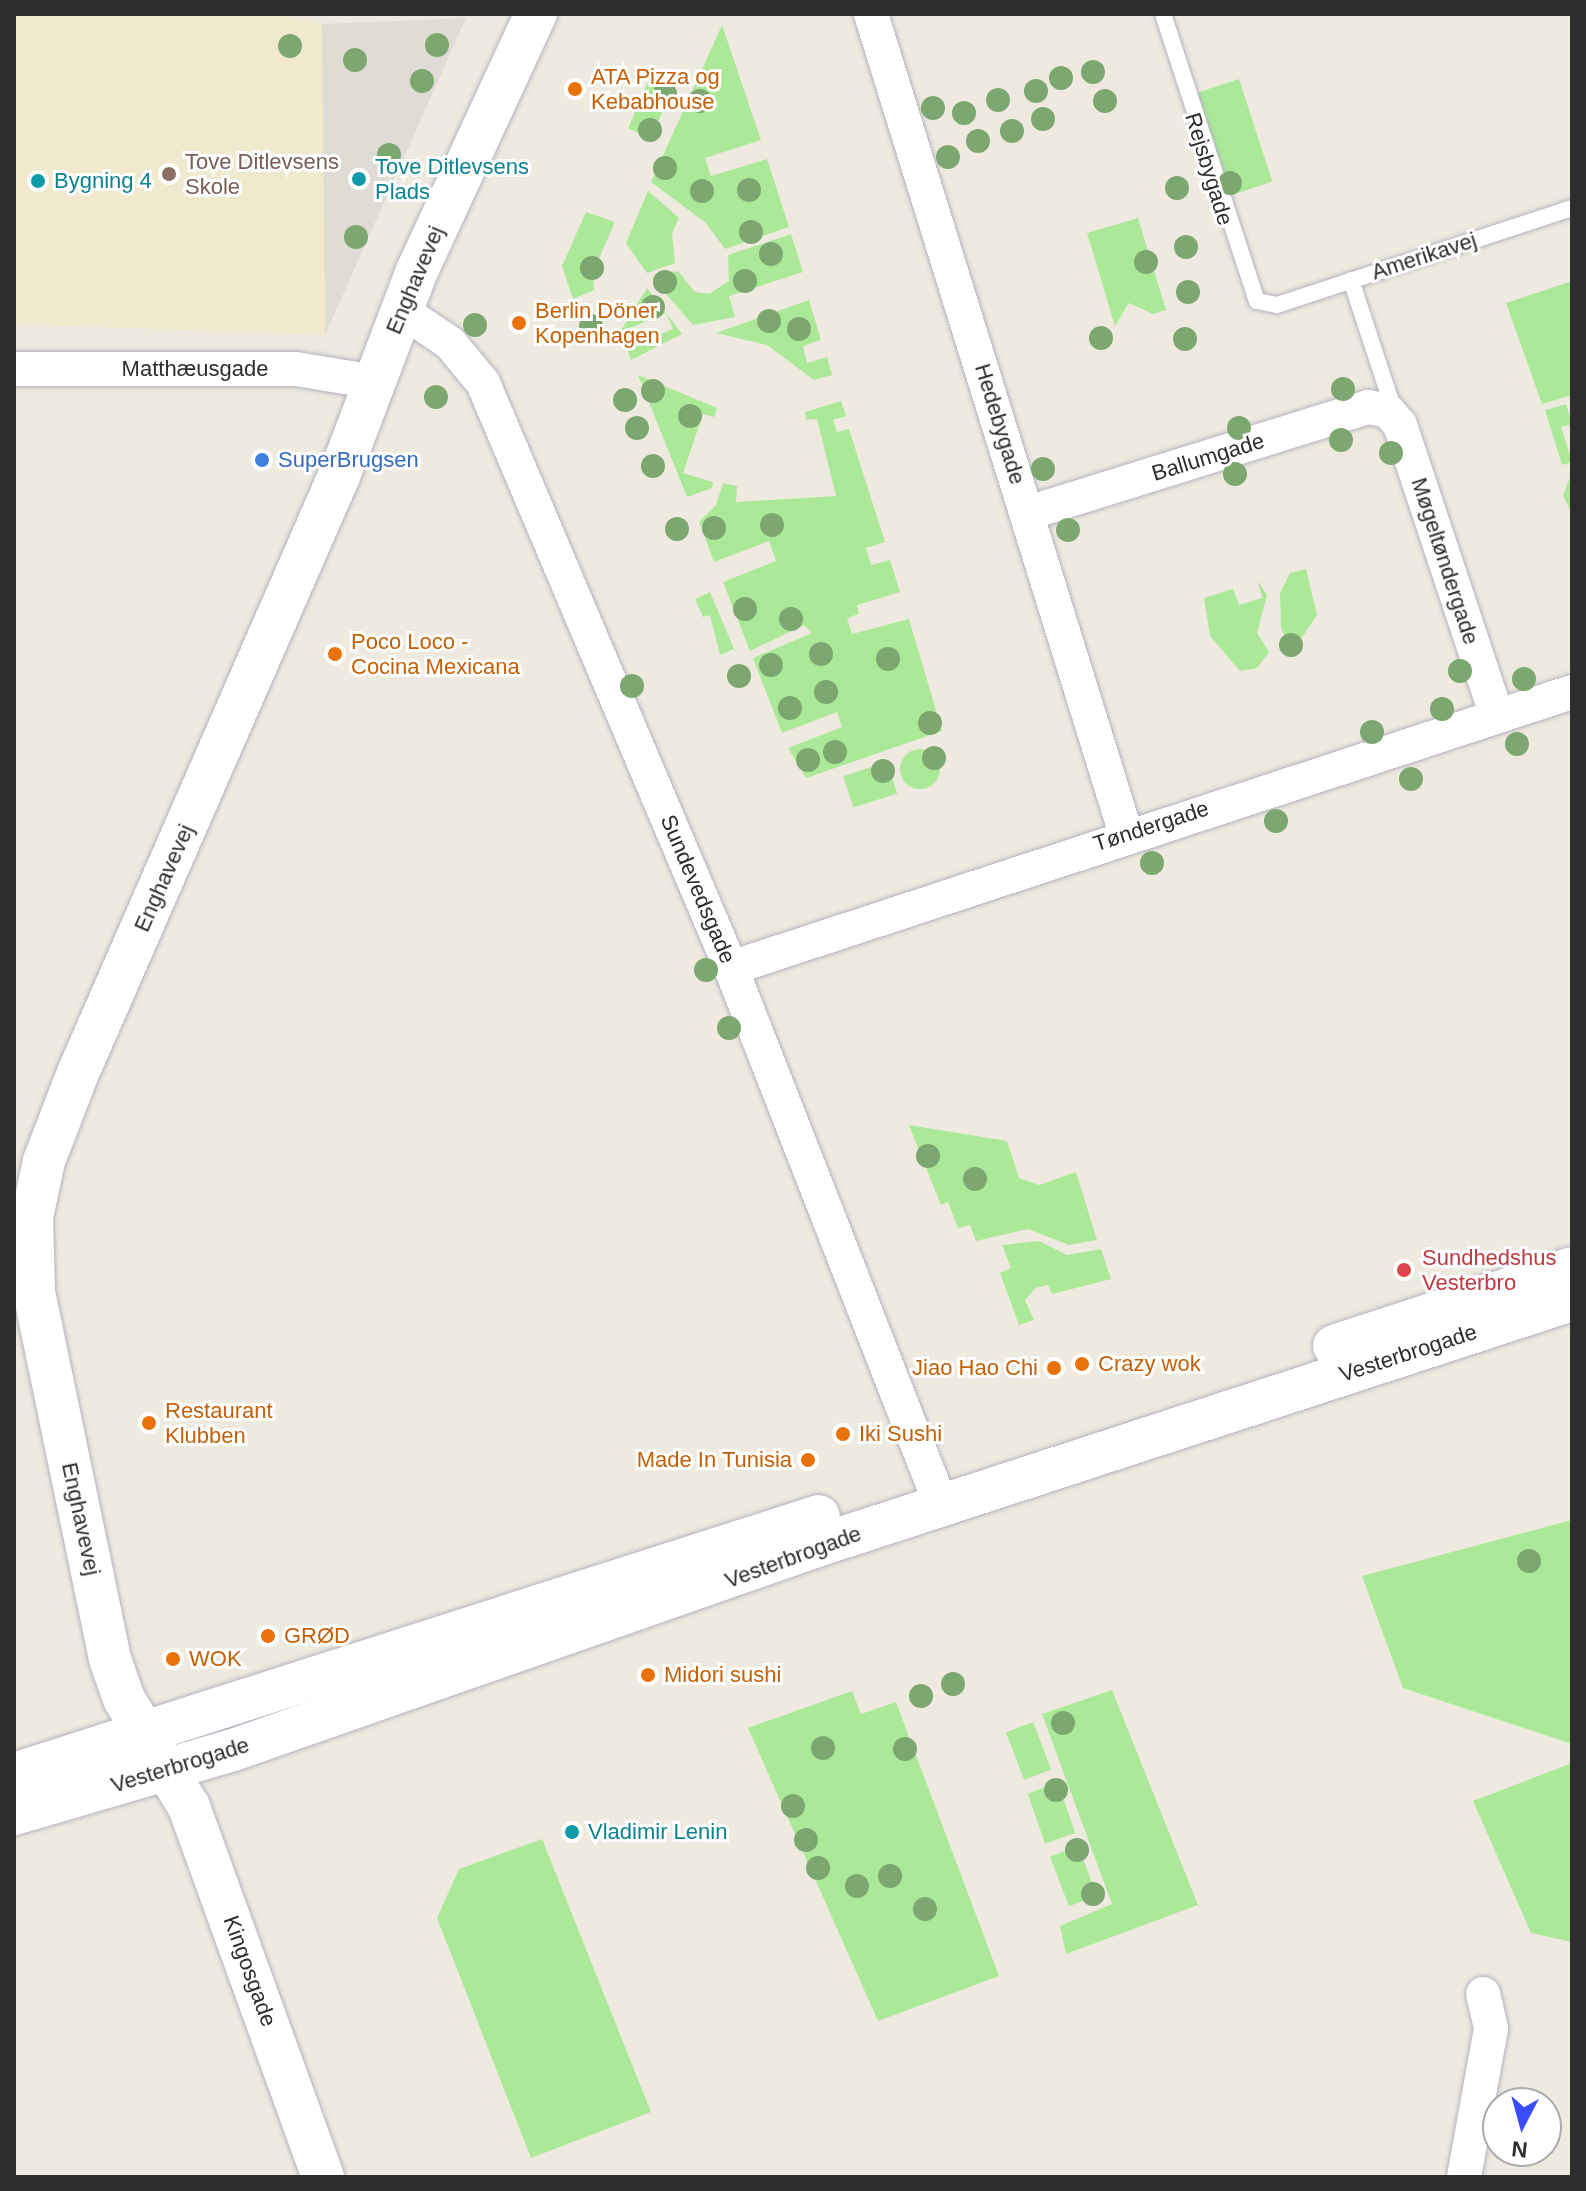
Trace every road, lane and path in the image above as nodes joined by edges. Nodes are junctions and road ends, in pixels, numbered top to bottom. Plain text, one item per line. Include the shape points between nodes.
1 (536, 14) edge
2 (871, 14) edge
3 (1163, 14) edge
4 (1572, 208) edge
5 (1351, 280) junction
6 (1277, 305) joint
7 (401, 310) junction
8 (14, 369) edge
9 (375, 382) junction
10 (1388, 411) junction
11 (1028, 513) junction
12 (1572, 692) edge
13 (1496, 714) junction
14 (1126, 834) junction
15 (731, 968) junction
16 (1572, 1268) edge
17 (1572, 1300) edge
18 (937, 1492) junction
19 (146, 1733) junction
20 (169, 1769) junction
21 (14, 1774) edge
22 (14, 1814) edge
23 (1483, 1994) dead end
24 (323, 2177) edge
25 (1464, 2177) edge

1 - 7 street, Enghavevej
2 - 11 street, Hedebygade
3 - 6 lane, Rejsbygade via 1247,286 1257,301
4 - 5 lane, Amerikavej
5 - 6 lane, Amerikavej
5 - 10 lane via 1391,402
7 - 9 street, Enghavevej
7 - 15 street, Sundevedsgade via 450,343 483,383
8 - 9 street, Matthæusgade via 296,369
9 - 19 street, Enghavevej via 78,1073 35,1199 34,1291 110,1659
10 - 11 street, Ballumgade via 1368,407
10 - 13 street, Møgeltøndergade via 1400,425
11 - 14 street, Hedebygade
12 - 13 street, Tøndergade
13 - 14 street, Tøndergade
14 - 15 street, Tøndergade
15 - 18 street, Sundevedsgade
16 - 18 street, Vesterbrogade
17 - 18 street, Vesterbrogade
18 - 19 street, Vesterbrogade
18 - 20 street, Vesterbrogade
19 - 20 street, Enghavevej
19 - 21 street, Vesterbrogade
20 - 22 street, Vesterbrogade
20 - 24 street, Kingosgade
23 - 25 street via 1491,2028

